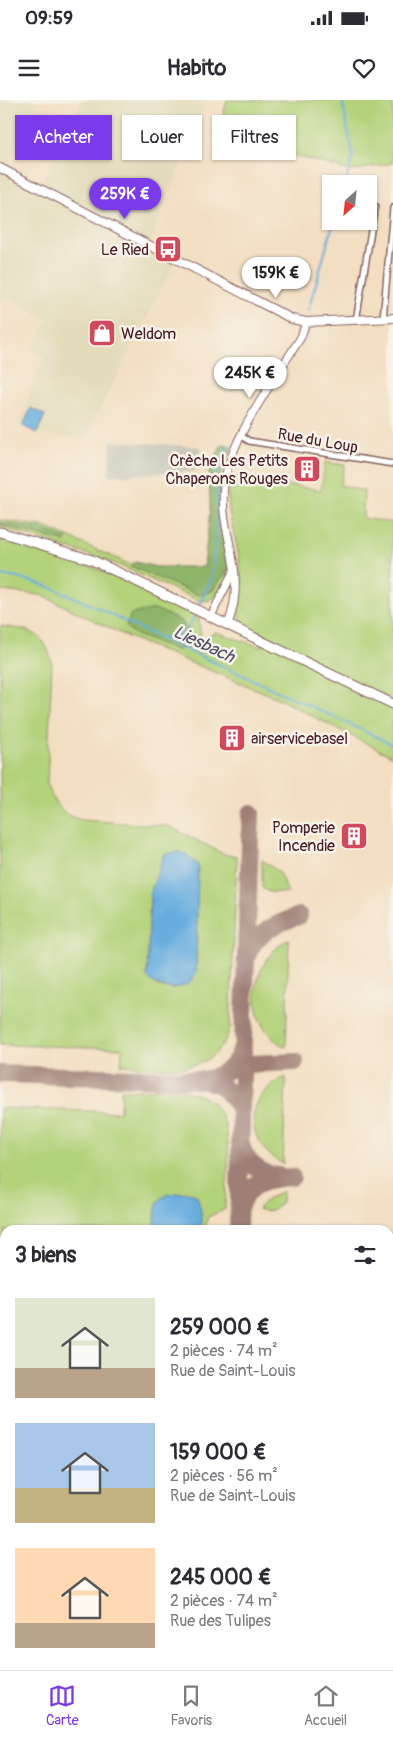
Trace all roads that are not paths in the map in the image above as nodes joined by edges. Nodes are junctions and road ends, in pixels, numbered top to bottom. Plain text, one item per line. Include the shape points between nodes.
1 (0, 168) edge
2 (393, 208) edge
3 (371, 230) edge
4 (393, 318) edge
5 (383, 319) junction
6 (356, 321) junction
7 (306, 322) junction
8 (241, 436) junction
9 (393, 464) edge
10 (0, 532) edge
11 (234, 570) junction
12 (207, 614) junction
13 (228, 624) junction
14 (393, 704) edge

1 - 7 main road via 279,314
2 - 5 street
3 - 6 street
4 - 5 main road
5 - 6 main road
6 - 7 main road
7 - 8 street via 301,337
8 - 9 street, Rue du Loup
8 - 11 street via 226,472 223,503
10 - 12 main road via 92,560
11 - 12 street
11 - 13 street via 237,585
12 - 13 main road
13 - 14 main road

